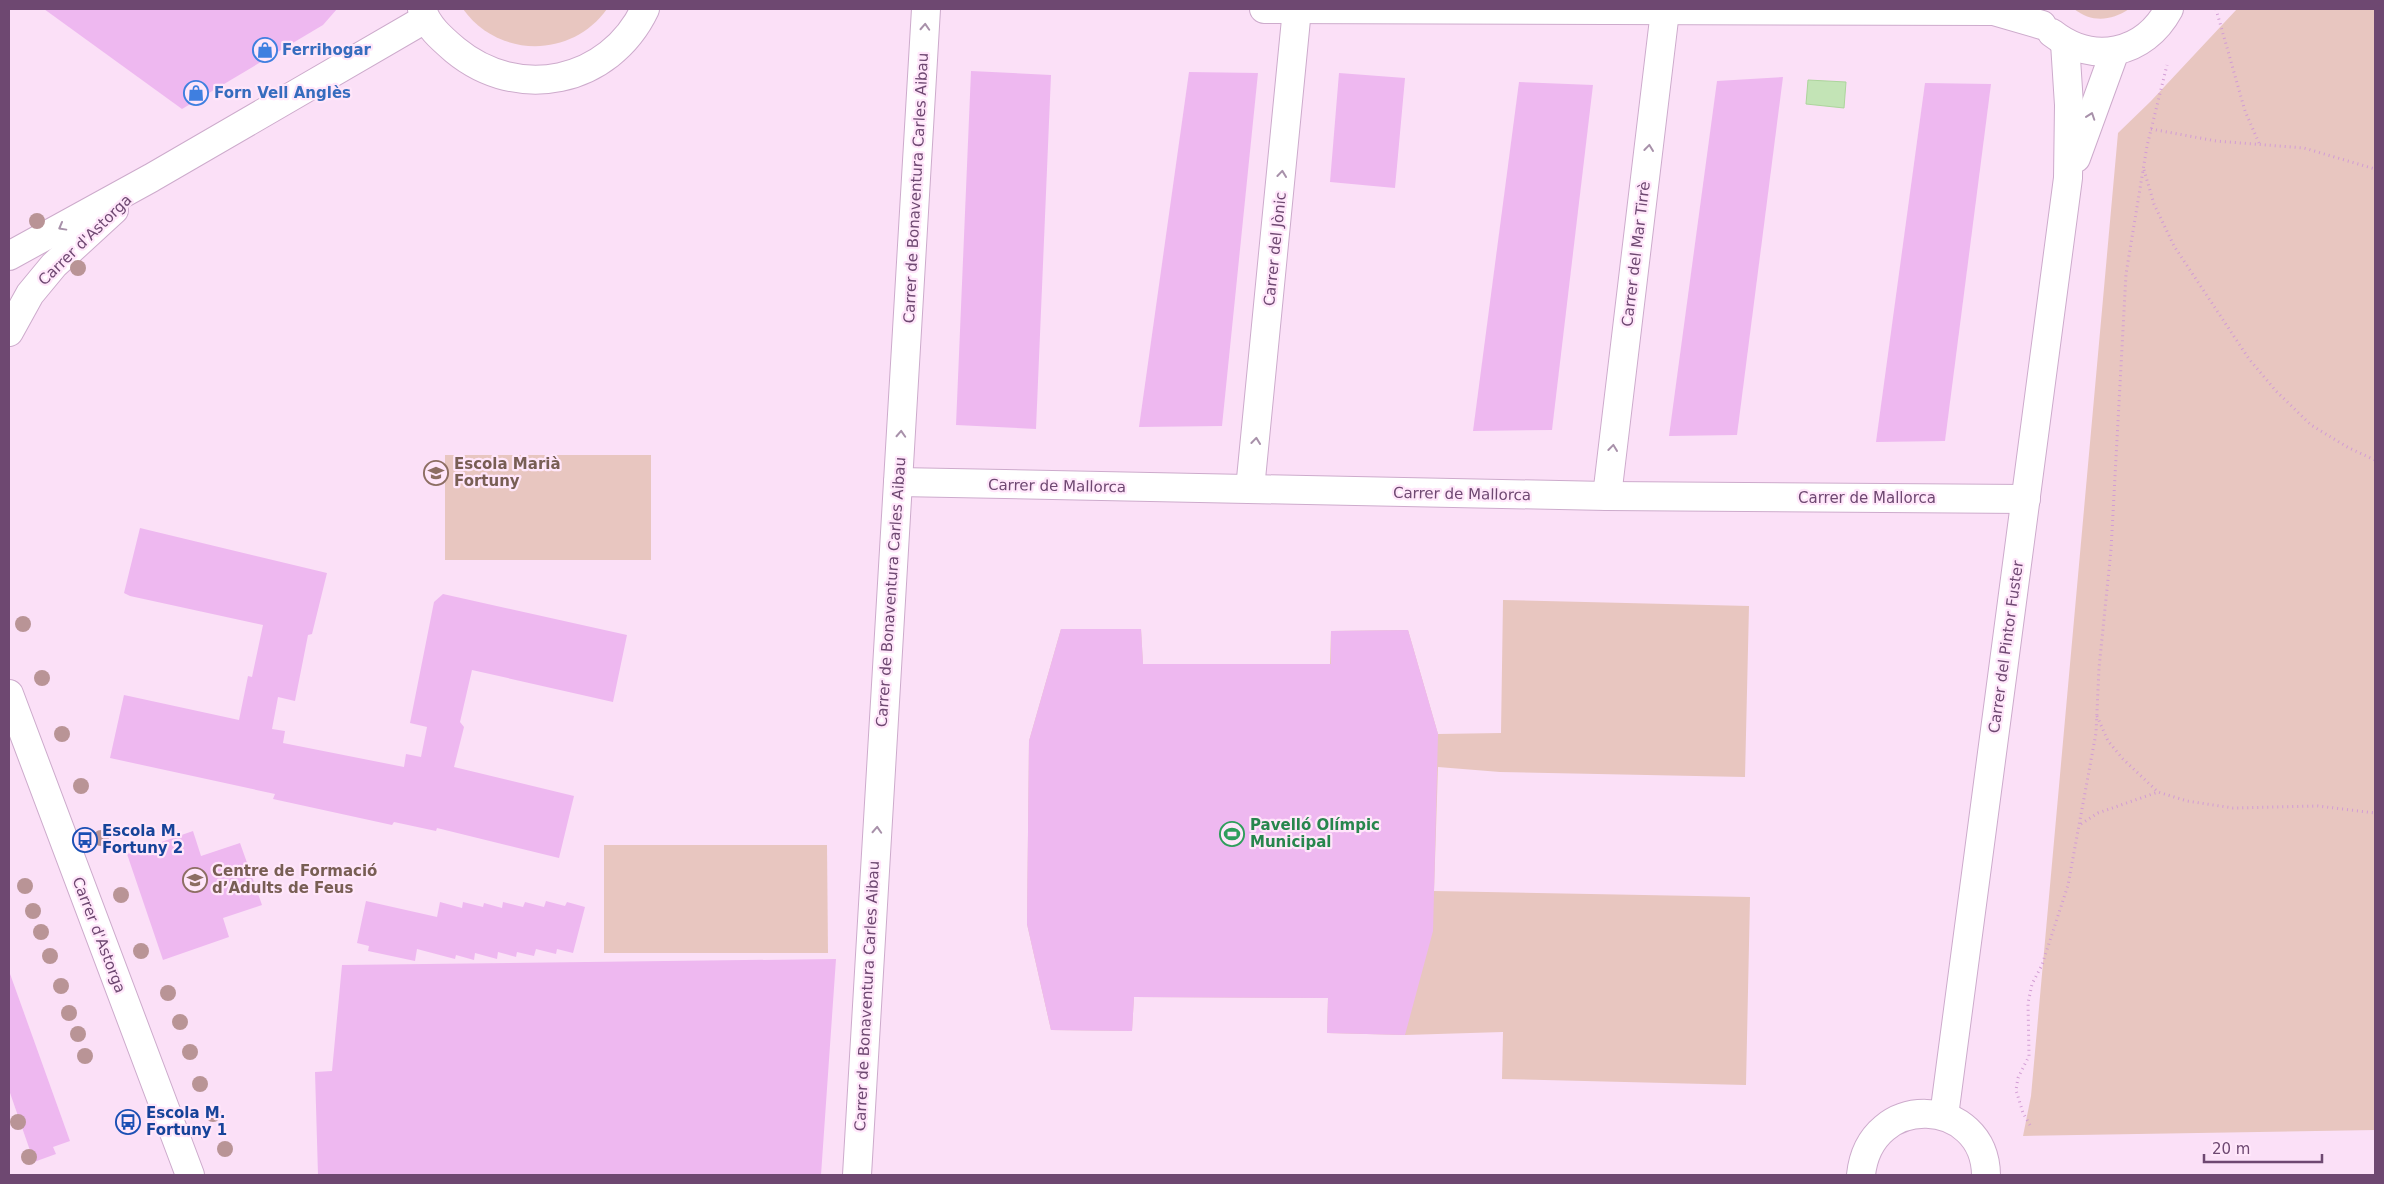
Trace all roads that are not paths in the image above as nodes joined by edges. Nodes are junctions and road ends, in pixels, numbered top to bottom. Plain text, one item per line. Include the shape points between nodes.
1 (649, 9) edge
2 (926, 9) edge
3 (1264, 9) edge
4 (1297, 9) edge
5 (2169, 9) edge
6 (1665, 11) junction
7 (423, 14) edge
8 (2037, 17) edge
9 (2065, 43) junction
10 (2115, 51) junction
11 (151, 178) junction
12 (2068, 178) junction
13 (9, 256) edge
14 (9, 332) edge
15 (898, 482) junction
16 (1250, 489) junction
17 (1607, 496) junction
18 (2026, 499) junction
19 (9, 694) edge
20 (1944, 1116) junction
21 (190, 1175) edge
22 (857, 1175) edge
23 (1861, 1175) edge
24 (1986, 1175) edge

1 - 7 street via 618,47 599,62 569,76 544,80 501,76 465,58 440,38
15 -> 2 street, Carrer de Bonaventura Carles Aibau
3 - 4 street
4 - 6 street
16 -> 4 street, Carrer del Jònic
5 - 10 street via 2152,33 2132,46
6 - 8 street via 1994,11
17 -> 6 street, Carrer del Mar Tirrè
7 - 11 street, Carrer d'Astorga
8 - 9 street
9 - 10 street via 2083,50
9 - 12 street, Carrer del Pintor Fuster via 2069,105
12 -> 10 street, Carrer del Pintor Fuster
11 -> 13 street, Carrer d'Astorga
11 - 14 street, Carrer d'Astorga via 54,265 30,294
12 - 18 street, Carrer del Pintor Fuster
15 - 16 street, Carrer de Mallorca
22 -> 15 street, Carrer de Bonaventura Carles Aibau
16 - 17 street, Carrer de Mallorca
17 - 18 street, Carrer de Mallorca
18 - 20 street, Carrer del Pintor Fuster
19 - 21 street, Carrer d'Astorga
20 - 23 street via 1926,1113 1904,1116 1883,1128 1869,1145
20 - 24 street via 1966,1129 1979,1146

